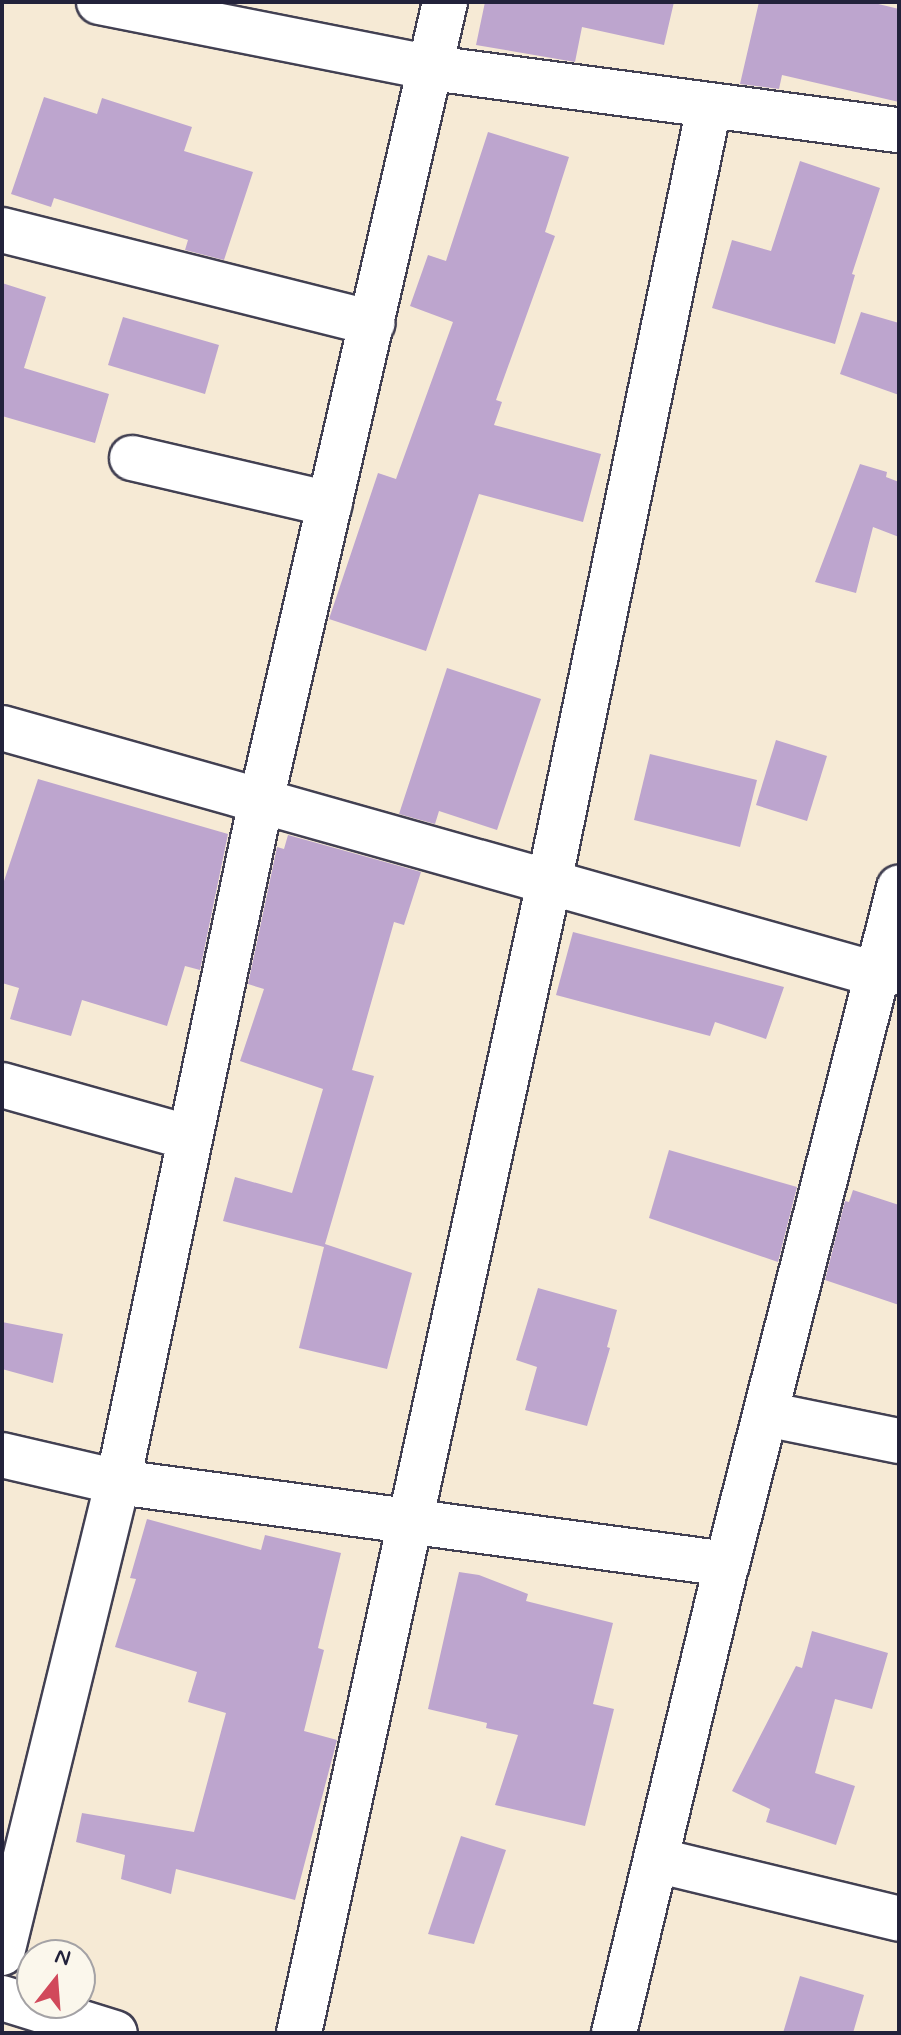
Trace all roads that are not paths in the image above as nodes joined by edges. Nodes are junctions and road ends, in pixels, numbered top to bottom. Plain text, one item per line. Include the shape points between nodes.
1 (99, 2) edge
2 (445, 2) edge
3 (432, 68) junction
4 (709, 107) junction
5 (899, 130) edge
6 (2, 230) edge
7 (372, 323) junction
8 (132, 458) dead end
9 (330, 504) junction
10 (2, 728) edge
11 (261, 801) junction
12 (549, 883) junction
13 (899, 888) edge
14 (889, 973) edge
15 (2, 1085) edge
16 (190, 1138) junction
17 (766, 1414) junction
18 (899, 1441) edge
19 (2, 1455) edge
20 (118, 1482) junction
21 (410, 1521) junction
22 (727, 1564) junction
23 (656, 1860) junction
24 (899, 1919) edge
25 (5, 1932) edge
26 (2, 1998) edge
27 (115, 2033) edge
28 (299, 2033) edge
29 (614, 2033) edge

1 - 3 street
2 - 3 street
3 - 4 street
3 - 7 street
4 - 5 street
4 - 12 street
6 - 7 street
7 - 9 street
8 - 9 street
9 - 11 street
10 - 11 street
11 - 12 street
11 - 16 street
12 - 14 street
12 - 21 street
13 - 14 street
14 - 17 street
15 - 16 street
16 - 20 street
17 - 18 street
17 - 22 street
19 - 20 street
20 - 21 street
20 - 25 street
21 - 22 street
21 - 28 street
22 - 23 street
23 - 24 street
23 - 29 street
26 - 27 street

